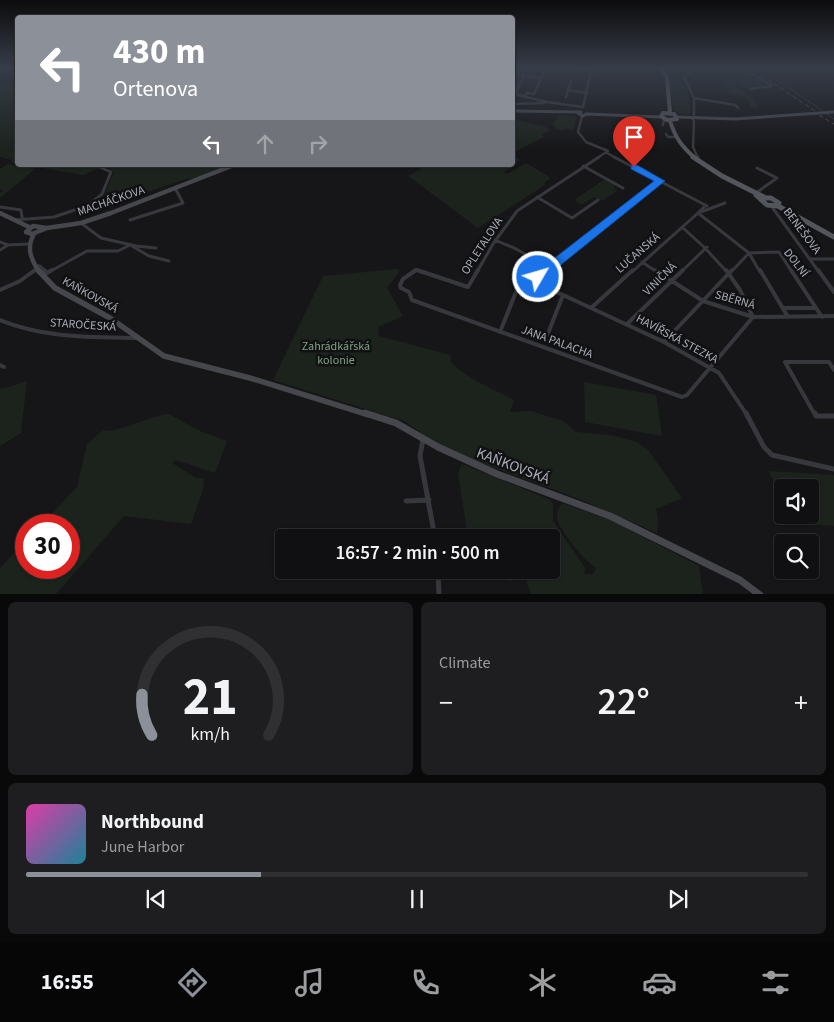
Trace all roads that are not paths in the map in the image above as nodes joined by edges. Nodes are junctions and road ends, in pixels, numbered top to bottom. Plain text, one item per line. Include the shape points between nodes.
1 (518, 95) edge
2 (587, 95) edge
3 (668, 95) edge
4 (692, 95) edge
5 (524, 97) joint
6 (694, 98) junction
7 (547, 102) junction
8 (515, 104) edge
9 (583, 107) junction
10 (738, 108) dead end
11 (669, 110) junction
12 (515, 111) edge
13 (834, 112) edge
14 (582, 114) junction
15 (677, 117) junction
16 (663, 118) junction
17 (694, 118) junction
18 (670, 121) junction
19 (663, 125) dead end
20 (666, 134) dead end
21 (674, 137) junction
22 (604, 152) junction
23 (698, 160) junction
24 (583, 166) junction
25 (101, 167) edge
26 (229, 167) edge
27 (756, 168) dead end
28 (717, 172) junction
29 (660, 181) junction
30 (177, 187) junction
31 (623, 188) dead end
32 (756, 193) junction
33 (537, 197) junction
34 (763, 198) junction
35 (598, 200) dead end
36 (726, 203) dead end
37 (706, 205) junction
38 (778, 206) junction
39 (0, 207) edge
40 (772, 207) junction
41 (712, 208) junction
42 (0, 213) edge
43 (698, 213) junction
44 (22, 217) junction
45 (42, 219) junction
46 (14, 220) junction
47 (130, 220) dead end
48 (81, 223) junction
49 (29, 227) junction
50 (41, 227) junction
51 (682, 227) junction
52 (32, 235) junction
53 (834, 237) edge
54 (495, 240) junction
55 (0, 242) edge
56 (29, 244) junction
57 (8, 245) junction
58 (130, 245) junction
59 (707, 247) junction
60 (156, 248) dead end
61 (0, 250) edge
62 (749, 253) junction
63 (810, 258) junction
64 (834, 259) edge
65 (169, 261) dead end
66 (642, 262) junction
67 (36, 268) junction
68 (729, 273) junction
69 (403, 279) joint
70 (536, 279) junction
71 (672, 281) junction
72 (0, 290) edge
73 (834, 292) edge
74 (563, 295) junction
75 (703, 301) junction
76 (591, 308) junction
77 (783, 308) junction
78 (816, 308) junction
79 (834, 316) edge
80 (753, 317) junction
81 (788, 317) junction
82 (822, 317) junction
83 (0, 320) edge
84 (627, 324) junction
85 (500, 332) junction
86 (547, 336) dead end
87 (137, 339) junction
88 (664, 342) junction
89 (710, 368) junction
90 (834, 370) edge
91 (834, 416) edge
92 (423, 438) junction
93 (834, 469) edge
94 (429, 500) junction
95 (406, 501) dead end
96 (434, 529) edge
97 (438, 579) edge
98 (439, 594) edge
99 (760, 594) edge

1 - 5 street
2 - 9 street
3 - 11 main road
4 - 6 street
5 - 7 street
6 - 10 street
6 - 17 street
7 - 8 street
7 - 9 street
9 - 14 street
11 - 15 main road
11 - 16 main road
11 - 17 street
12 - 14 street
13 - 17 street, bridge via 735,119
14 - 16 street
14 - 22 street via 579,134
15 - 17 street
15 - 18 main road
16 - 18 main road
16 - 19 street
17 - 23 street via 694,151
18 - 21 main road
20 - 21 street
21 - 23 main road
22 - 24 street, OPLETALOVA
22 - 29 street
23 - 28 main road
24 - 31 street
24 - 33 street, OPLETALOVA
25 - 45 street via 109,170 110,174 95,201
26 - 30 street, MACHÁČKOVA
27 - 32 street via 777,178
28 - 32 main road
28 - 34 main road
29 - 37 street
29 - 70 street
30 - 47 street via 184,204
30 - 48 street, MACHÁČKOVA
32 - 34 main road
33 - 35 street via 572,218
33 - 54 street, OPLETALOVA via 517,211
34 - 38 main road via 774,199
34 - 40 main road via 764,204
36 - 41 street, LUČANSKÁ
37 - 41 street
37 - 43 street, LUČANSKÁ
38 - 40 main road
38 - 53 main road
39 - 44 street via 21,210
40 - 63 street, BENEŠOVA
41 - 43 street, LUČANSKÁ
42 - 46 street
43 - 51 street, LUČANSKÁ
43 - 62 street
44 - 45 street
44 - 46 street
45 - 50 street
46 - 49 street
48 - 50 street, MACHÁČKOVA
48 - 58 street via 96,236
49 - 50 street
49 - 52 street via 26,232
50 - 52 street
51 - 59 street
51 - 66 street, LUČANSKÁ
52 - 56 street
54 - 69 street, OPLETALOVA via 468,286 416,270
54 - 70 street via 529,256
55 - 57 street
56 - 57 street
56 - 67 street, KAŇKOVSKÁ
57 - 61 street
58 - 60 street
58 - 65 street via 149,256
58 - 67 street via 118,250 89,250 47,273 40,266
59 - 68 street
59 - 71 street, VINIČNÁ
62 - 68 street
62 - 77 street
62 - 78 street, DOLNÍ via 779,252
63 - 64 street
63 - 73 street, BENEŠOVA
66 - 71 street, SBĚRNÁ
66 - 76 street, LUČANSKÁ
67 - 72 street via 26,278
67 - 87 street, KAŇKOVSKÁ via 59,291 108,316
68 - 75 street
68 - 80 street
69 - 85 street, JANA PALACHA via 401,288 409,292 412,300
70 - 74 street, HAVÍŘSKÁ STEZKA
70 - 85 street via 520,282
71 - 75 street, SBĚRNÁ
71 - 84 street, VINIČNÁ
74 - 76 street, HAVÍŘSKÁ STEZKA
74 - 86 street
75 - 80 street, SBĚRNÁ
75 - 88 street
76 - 84 street, HAVÍŘSKÁ STEZKA
77 - 78 street
77 - 81 street
78 - 82 street, DOLNÍ
79 - 82 street, SBĚRNÁ
80 - 81 street, SBĚRNÁ
80 - 89 street, JANA PALACHA
81 - 82 street, SBĚRNÁ
83 - 87 street, STAROČESKÁ via 22,329 68,336
84 - 88 street, HAVÍŘSKÁ STEZKA
85 - 89 street, JANA PALACHA via 678,397 687,395
87 - 92 street, KAŇKOVSKÁ via 164,356 250,378 396,423
88 - 89 street, HAVÍŘSKÁ STEZKA
89 - 93 street, HAVÍŘSKÁ STEZKA via 724,378 772,456
90 - 91 street via 828,360 785,362 816,416
92 - 94 street via 420,456
92 - 99 street, KAŇKOVSKÁ via 497,474 610,516 740,580
94 - 95 street
94 - 96 street
97 - 98 street

